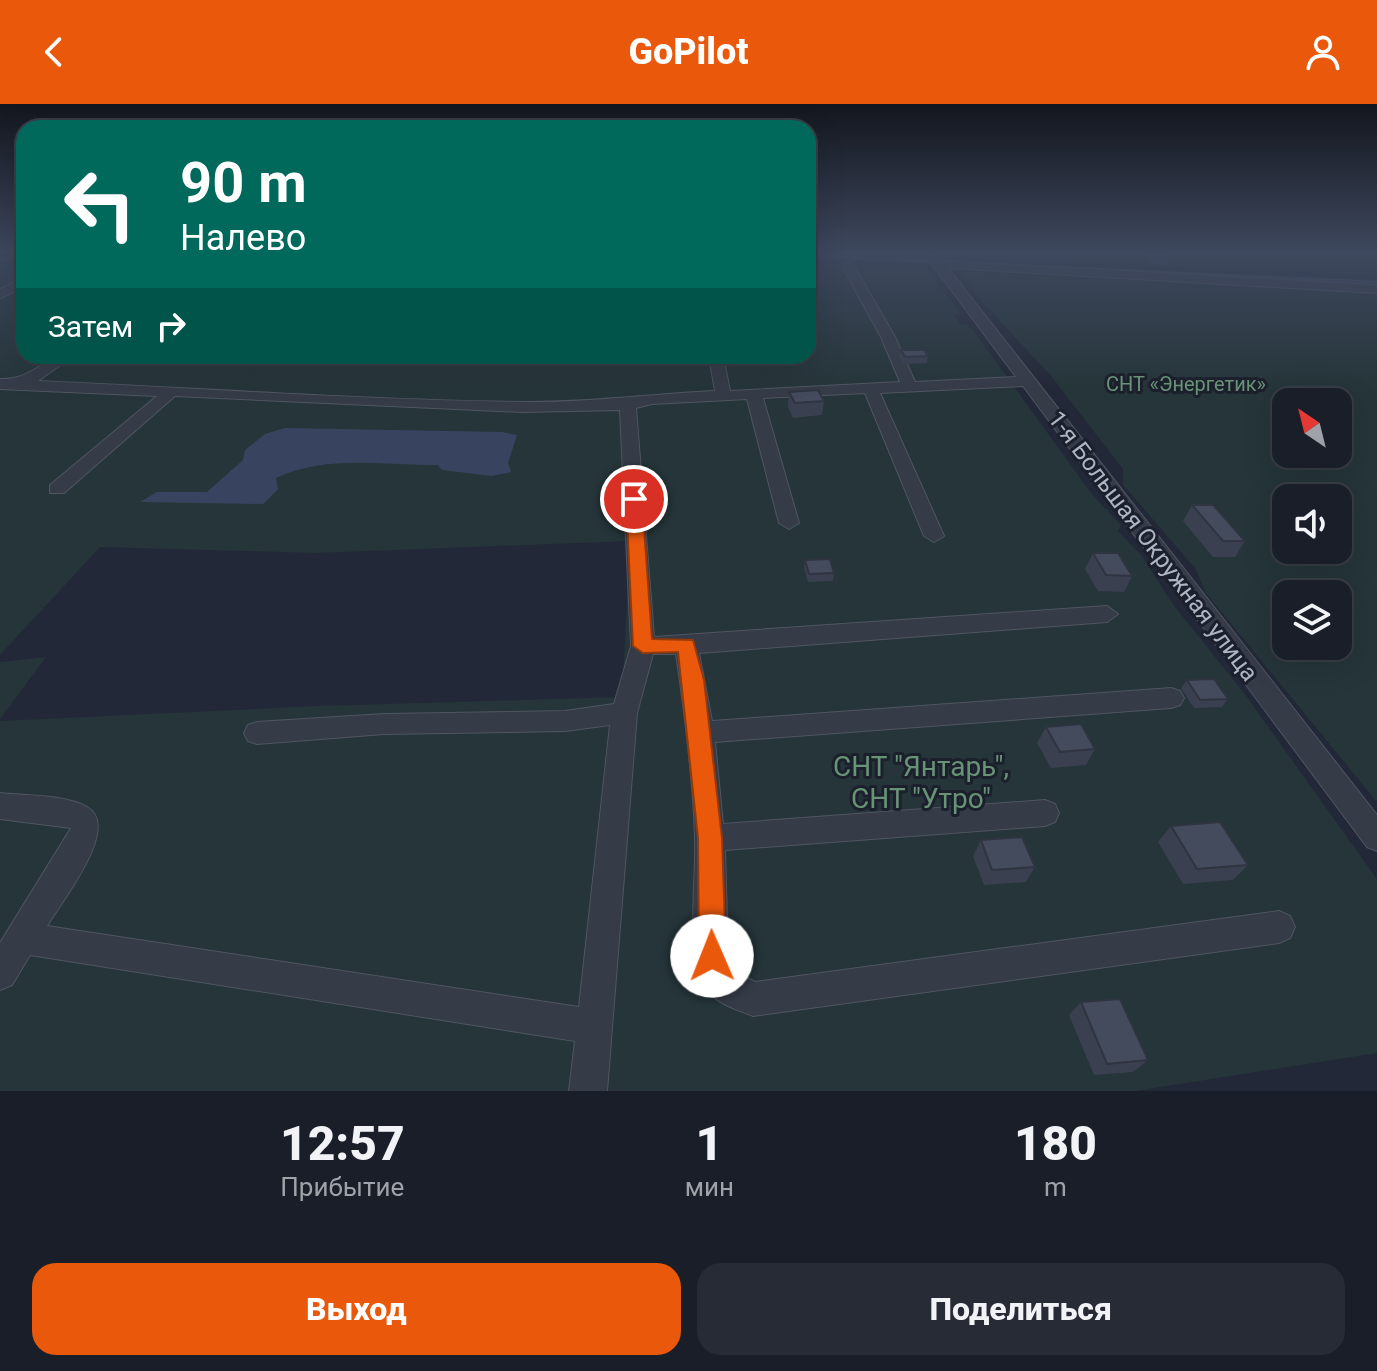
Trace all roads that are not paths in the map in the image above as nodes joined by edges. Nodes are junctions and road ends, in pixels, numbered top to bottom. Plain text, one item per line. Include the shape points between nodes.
1 (866, 298) edge
2 (964, 298) edge
3 (54, 364) edge
4 (717, 364) edge
5 (1027, 381) junction
6 (0, 384) edge
7 (908, 384) junction
8 (22, 385) junction
9 (870, 387) junction
10 (172, 391) junction
11 (723, 395) junction
12 (754, 395) junction
13 (0, 399) edge
14 (628, 405) junction
15 (57, 489) dead end
16 (789, 523) dead end
17 (934, 536) dead end
18 (1107, 614) dead end
19 (686, 645) junction
20 (643, 646) junction
21 (1171, 698) dead end
22 (624, 713) junction
23 (701, 732) junction
24 (257, 733) dead end
25 (0, 806) edge
26 (1045, 813) dead end
27 (710, 838) junction
28 (1377, 838) edge
29 (1279, 927) dead end
30 (22, 938) junction
31 (0, 973) edge
32 (596, 1027) junction
33 (588, 1091) edge

1 - 7 street
2 - 5 street, 1-я Большая Окружная улица
3 - 8 street
4 - 11 street
5 - 7 street
5 - 28 street, 1-я Большая Окружная улица
6 - 8 street
7 - 9 street
8 - 10 street
8 - 13 street
9 - 12 street
9 - 17 street
10 - 14 street via 441,404
10 - 15 street
11 - 12 street
11 - 14 street
12 - 16 street
14 - 20 street
18 - 19 street
19 - 20 street
19 - 23 street
20 - 22 street
21 - 23 street
22 - 24 street via 565,721 384,724
22 - 32 street
23 - 27 street
25 - 30 street via 76,815 86,822 85,836
26 - 27 street
27 - 29 street via 712,956 724,984 753,999
30 - 31 street
30 - 32 street
32 - 33 street

